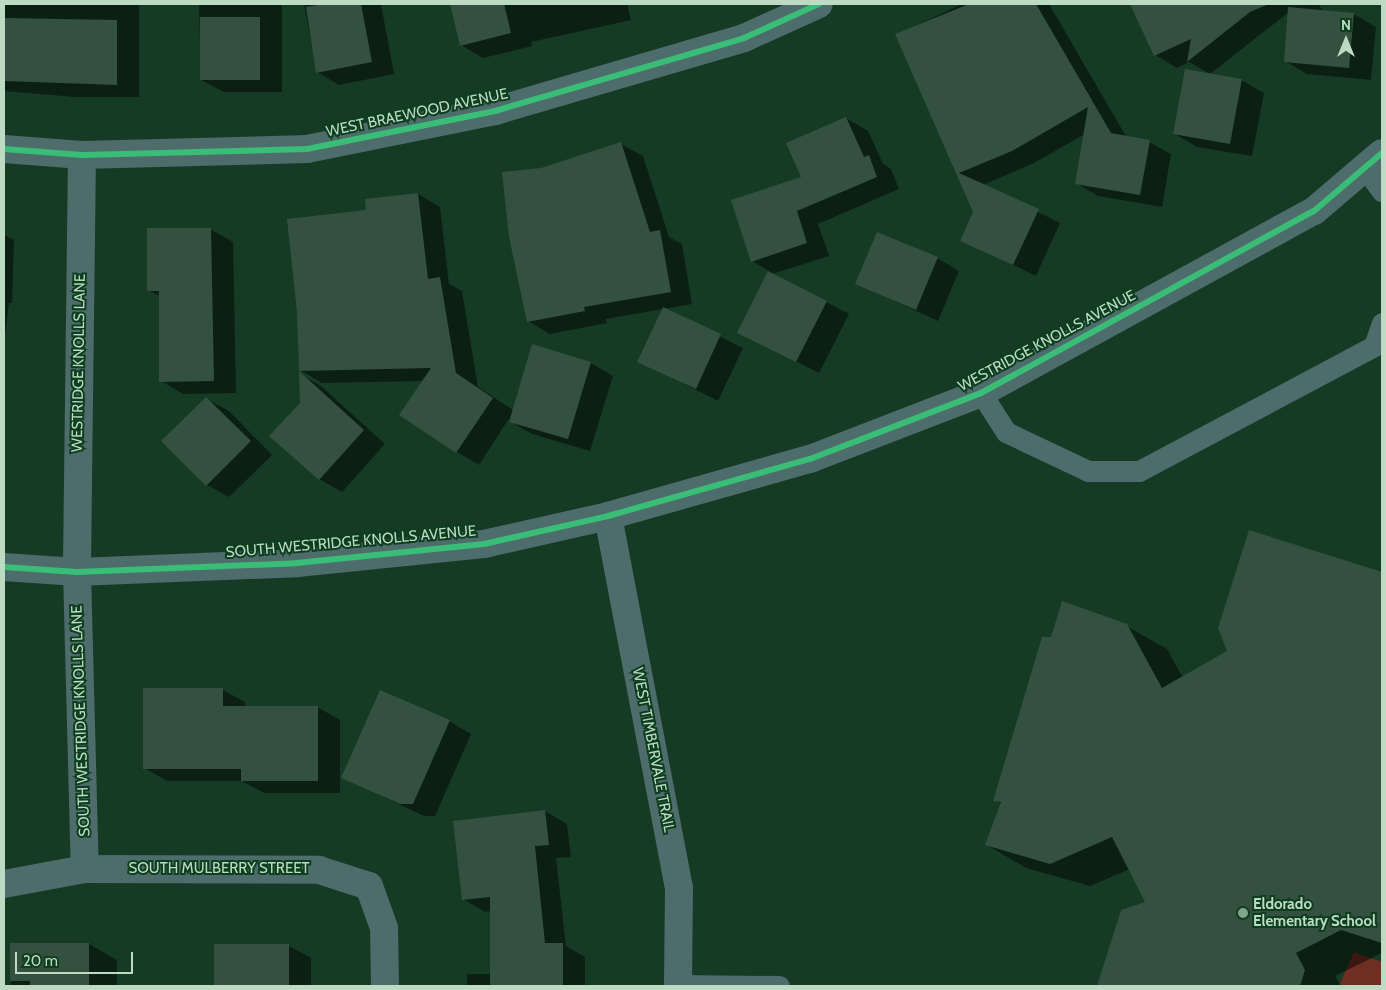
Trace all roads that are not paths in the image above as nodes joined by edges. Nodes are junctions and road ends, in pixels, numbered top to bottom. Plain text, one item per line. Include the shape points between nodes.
1 (819, 4) edge
2 (4, 149) edge
3 (82, 155) junction
4 (1374, 160) edge
5 (1382, 191) edge
6 (1382, 323) edge
7 (981, 393) junction
8 (608, 516) junction
9 (4, 567) edge
10 (77, 572) junction
11 (85, 869) junction
12 (4, 884) edge
13 (385, 986) edge
14 (678, 986) edge
15 (779, 986) edge

1 - 3 street, WEST BRAEWOOD AVENUE via 744,38 495,111 307,149
2 - 3 street, WEST BRAEWOOD AVENUE
3 - 10 street, WESTRIDGE KNOLLS LANE
4 - 5 lane
4 - 7 street, WESTRIDGE KNOLLS AVENUE via 1314,211
6 - 7 lane via 1374,346 1139,471 1088,471 1006,432
7 - 8 street, WESTRIDGE KNOLLS AVENUE via 810,459
8 - 10 street, SOUTH WESTRIDGE KNOLLS AVENUE via 484,544 297,562
8 - 14 street, WEST TIMBERVALE TRAIL via 679,888
9 - 10 street, SOUTH WESTRIDGE KNOLLS AVENUE
10 - 11 street, SOUTH WESTRIDGE KNOLLS LANE
11 - 12 street
11 - 13 street, SOUTH MULBERRY STREET via 319,870 369,886 384,928
14 - 15 lane

